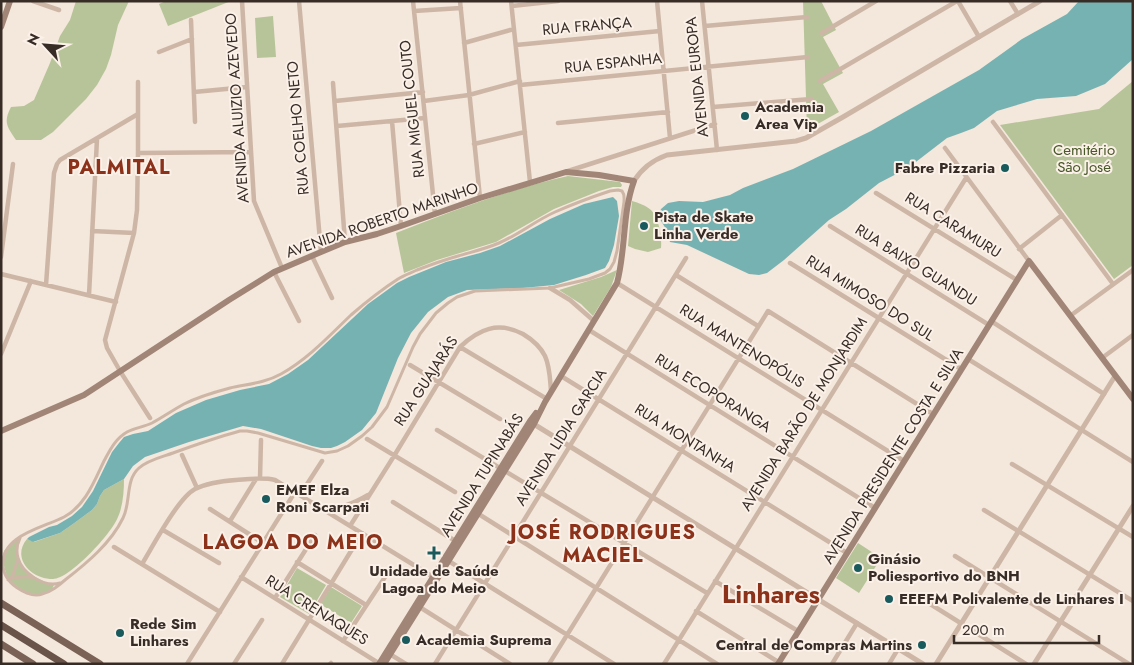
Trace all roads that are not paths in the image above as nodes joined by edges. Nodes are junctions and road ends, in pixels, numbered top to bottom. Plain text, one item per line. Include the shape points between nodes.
1 (10, 1) edge
2 (33, 1) edge
3 (242, 1) edge
4 (299, 1) edge
5 (413, 1) edge
6 (460, 1) edge
7 (558, 1) edge
8 (657, 1) edge
9 (702, 1) edge
10 (876, 1) edge
11 (957, 1) edge
12 (1010, 1) edge
13 (1040, 1) edge
14 (512, 4) edge
15 (460, 8) junction
16 (59, 10) dead end
17 (414, 11) junction
18 (1018, 14) junction
19 (807, 17) dead end
20 (191, 20) dead end
21 (2, 25) edge
22 (705, 26) junction
23 (514, 29) junction
24 (660, 31) junction
25 (822, 33) dead end
26 (979, 37) junction
27 (192, 39) junction
28 (464, 42) junction
29 (516, 45) junction
30 (159, 52) dead end
31 (808, 57) dead end
32 (709, 67) junction
33 (664, 71) junction
34 (820, 81) dead end
35 (138, 82) dead end
36 (333, 83) dead end
37 (520, 83) junction
38 (247, 87) junction
39 (194, 92) junction
40 (423, 92) junction
41 (470, 95) junction
42 (810, 99) dead end
43 (335, 101) junction
44 (424, 101) junction
45 (713, 107) junction
46 (668, 112) junction
47 (138, 114) junction
48 (425, 118) junction
49 (392, 121) junction
50 (195, 122) dead end
51 (993, 122) dead end
52 (558, 123) dead end
53 (715, 124) junction
54 (337, 126) junction
55 (525, 132) junction
56 (670, 138) junction
57 (97, 139) junction
58 (474, 144) junction
59 (944, 148) dead end
60 (717, 150) junction
61 (251, 152) junction
62 (138, 153) junction
63 (13, 164) dead end
64 (566, 172) junction
65 (966, 178) junction
66 (634, 181) junction
67 (530, 182) junction
68 (876, 193) dead end
69 (480, 198) junction
70 (435, 214) junction
71 (1062, 215) junction
72 (401, 226) junction
73 (830, 226) dead end
74 (935, 229) junction
75 (92, 231) junction
76 (134, 234) junction
77 (346, 242) junction
78 (1019, 249) junction
79 (321, 252) junction
80 (312, 256) junction
81 (1, 257) edge
82 (686, 258) dead end
83 (1028, 261) junction
84 (790, 263) dead end
85 (282, 268) junction
86 (1133, 270) edge
87 (274, 272) junction
88 (1, 274) edge
89 (906, 274) junction
90 (676, 275) junction
91 (1017, 280) junction
92 (31, 282) junction
93 (617, 283) junction
94 (1113, 284) junction
95 (46, 285) junction
96 (550, 288) junction
97 (89, 295) junction
98 (332, 298) dead end
99 (116, 302) junction
100 (656, 307) junction
101 (1070, 316) junction
102 (879, 318) junction
103 (299, 321) dead end
104 (594, 321) junction
105 (990, 323) junction
106 (758, 326) junction
107 (588, 330) junction
108 (1133, 335) edge
109 (460, 347) junction
110 (1, 354) edge
111 (627, 354) junction
112 (738, 358) junction
113 (1102, 358) junction
114 (968, 359) junction
115 (851, 363) junction
116 (410, 365) dead end
117 (962, 369) junction
118 (120, 371) junction
119 (561, 376) junction
120 (1115, 376) junction
121 (438, 382) junction
122 (551, 392) junction
123 (1104, 394) junction
124 (599, 399) junction
125 (1133, 399) edge
126 (546, 401) junction
127 (710, 405) junction
128 (822, 410) junction
129 (934, 414) junction
130 (150, 418) dead end
131 (500, 419) dead end
132 (532, 423) junction
133 (437, 430) dead end
134 (1081, 430) junction
135 (1, 431) edge
136 (366, 439) dead end
137 (261, 440) dead end
138 (570, 446) junction
139 (681, 450) junction
140 (182, 455) dead end
141 (394, 456) junction
142 (793, 457) junction
143 (322, 461) dead end
144 (904, 461) junction
145 (1133, 462) edge
146 (1012, 464) dead end
147 (503, 469) junction
148 (258, 478) junction
149 (1047, 485) junction
150 (197, 488) junction
151 (294, 492) junction
152 (454, 492) dead end
153 (541, 492) junction
154 (370, 494) junction
155 (300, 495) junction
156 (653, 497) junction
157 (392, 502) dead end
158 (764, 502) junction
159 (1133, 506) edge
160 (320, 507) junction
161 (875, 508) junction
162 (210, 509) dead end
163 (984, 510) dead end
164 (476, 512) junction
165 (230, 522) junction
166 (350, 526) junction
167 (1119, 528) junction
168 (163, 530) junction
169 (1019, 531) junction
170 (362, 533) junction
171 (314, 535) dead end
172 (514, 536) junction
173 (20, 537) junction
174 (1133, 537) edge
175 (457, 542) junction
176 (263, 543) junction
177 (624, 543) junction
178 (114, 547) dead end
179 (736, 548) junction
180 (847, 553) junction
181 (955, 556) dead end
182 (18, 558) junction
183 (447, 559) junction
184 (298, 562) junction
185 (218, 563) dead end
186 (142, 564) junction
187 (1090, 575) junction
188 (385, 577) dead end
189 (990, 577) junction
190 (241, 578) junction
191 (435, 578) junction
192 (8, 580) junction
193 (38, 580) junction
194 (715, 581) junction
195 (63, 582) junction
196 (331, 583) junction
197 (485, 583) junction
198 (596, 588) junction
199 (707, 593) junction
200 (275, 598) junction
201 (818, 599) junction
202 (1133, 601) edge
203 (928, 602) dead end
204 (1, 603) edge
205 (366, 605) junction
206 (418, 606) junction
207 (696, 611) junction
208 (220, 612) junction
209 (309, 619) junction
210 (262, 620) dead end
211 (1, 621) edge
212 (1060, 621) junction
213 (857, 623) junction
214 (961, 623) junction
215 (1, 625) edge
216 (456, 630) junction
217 (798, 631) junction
218 (12, 632) junction
219 (567, 635) junction
220 (679, 640) junction
221 (343, 641) junction
222 (1, 644) edge
223 (898, 649) junction
224 (388, 653) junction
225 (188, 663) edge
226 (779, 663) edge
227 (33, 664) edge
228 (64, 664) edge
229 (100, 664) edge
230 (234, 664) edge
231 (282, 664) edge
232 (381, 664) edge
233 (406, 664) edge
234 (435, 664) edge
235 (510, 664) edge
236 (549, 664) edge
237 (614, 664) edge
238 (664, 664) edge
239 (717, 664) edge
240 (832, 664) edge
241 (889, 664) edge
242 (923, 664) edge
243 (936, 664) edge
244 (1026, 664) edge
245 (1034, 664) edge
246 (1131, 664) edge

1 - 21 main road
2 - 16 street
3 - 38 street, AVENIDA ALUIZIO AZEVEDO
4 - 79 street, RUA COELHO NETO
5 - 17 street, RUA MIGUEL COUTO
6 - 15 street
7 - 14 street
8 - 24 street
9 - 22 street, AVENIDA EUROPA
10 - 25 street
11 - 26 street
11 - 34 street
12 - 18 street
13 - 18 street, AVENIDA TUPINABÁS
14 - 23 street
15 - 17 street
15 - 28 street
17 - 40 street, RUA MIGUEL COUTO
18 - 26 street, AVENIDA TUPINABÁS
19 - 22 street
20 - 27 street
22 - 32 street, AVENIDA EUROPA
23 - 28 street
23 - 29 street
24 - 29 street, RUA FRANÇA
24 - 33 street
26 - 60 street, AVENIDA TUPINABÁS via 806,138
27 - 30 street
27 - 39 street
28 - 41 street
29 - 37 street
31 - 32 street, RUA ESPANHA
32 - 33 street, RUA ESPANHA
32 - 45 street, AVENIDA EUROPA
33 - 37 street, RUA ESPANHA
33 - 46 street
35 - 47 street
36 - 43 street
37 - 41 street, RUA ESPANHA
37 - 55 street
38 - 39 street
38 - 61 street, AVENIDA ALUIZIO AZEVEDO
39 - 50 street
40 - 43 street
40 - 44 street, RUA MIGUEL COUTO
41 - 44 street, RUA ESPANHA
41 - 58 street
42 - 45 street
43 - 54 street
44 - 48 street, RUA MIGUEL COUTO
45 - 53 street, AVENIDA EUROPA
46 - 52 street
46 - 56 street
47 - 57 street
47 - 62 street
48 - 49 street
48 - 70 street, RUA MIGUEL COUTO
49 - 54 street
49 - 72 street
51 - 71 street
53 - 56 street, AVENIDA ROBERTO MARINHO
53 - 60 street, AVENIDA EUROPA
54 - 77 street
55 - 58 street
55 - 67 street
56 - 64 street, AVENIDA ROBERTO MARINHO
57 - 75 street
57 - 95 street via 60,160 55,168
58 - 69 street
59 - 65 street
60 - 66 street, AVENIDA TUPINABÁS via 660,158 647,165
61 - 62 street
61 - 85 street, AVENIDA ALUIZIO AZEVEDO via 254,201
62 - 76 street
63 - 81 street
64 - 66 main road
64 - 67 main road, AVENIDA ROBERTO MARINHO
65 - 74 street, AVENIDA BARÃO DE MONJARDIM
65 - 78 street
66 - 93 main road, AVENIDA TUPINABÁS
67 - 69 main road, AVENIDA ROBERTO MARINHO
68 - 74 street, RUA CARAMURU
69 - 70 main road, AVENIDA ROBERTO MARINHO
70 - 72 main road, AVENIDA ROBERTO MARINHO
71 - 78 street
71 - 94 street
72 - 77 main road, AVENIDA ROBERTO MARINHO
73 - 89 street, RUA BAIXO GUANDU
74 - 89 street, AVENIDA BARÃO DE MONJARDIM
74 - 91 street, RUA CARAMURU
75 - 76 street
75 - 97 street
76 - 99 street
77 - 79 main road, AVENIDA ROBERTO MARINHO
78 - 83 street
79 - 80 main road, AVENIDA ROBERTO MARINHO
80 - 85 main road, AVENIDA ROBERTO MARINHO
80 - 98 street
82 - 90 street, AVENIDA LIDIA GARCIA
83 - 91 main road, AVENIDA PRESIDENTE COSTA E SILVA
83 - 101 main road
84 - 102 street, RUA MIMOSO DO SUL
85 - 87 main road, AVENIDA ROBERTO MARINHO
86 - 94 street
87 - 103 street
87 - 118 main road, AVENIDA ROBERTO MARINHO
88 - 92 street
89 - 102 street, AVENIDA BARÃO DE MONJARDIM
89 - 105 street, RUA BAIXO GUANDU
90 - 100 street, AVENIDA LIDIA GARCIA
90 - 106 street
91 - 105 main road, AVENIDA PRESIDENTE COSTA E SILVA
92 - 95 street
92 - 110 street
93 - 100 street, RUA MANTENOPÓLIS
93 - 104 main road, AVENIDA TUPINABÁS
94 - 101 street
95 - 97 street
96 - 104 street
96 - 173 street via 589,279 610,269 617,251 622,191 610,191 554,212 497,244 401,277 368,301 292,368 268,381 231,388 185,404 150,424 125,433 111,448 90,489 76,508 68,515
96 - 195 street via 475,291 448,302 420,334 387,407 362,436 337,451 325,453 258,433 240,431 141,466 132,479 126,512 119,525 96,553
97 - 99 street
99 - 118 street via 105,340
100 - 111 street, AVENIDA LIDIA GARCIA
100 - 112 street, RUA MANTENOPÓLIS
101 - 113 main road
102 - 115 street, AVENIDA BARÃO DE MONJARDIM
102 - 117 street, RUA MIMOSO DO SUL
104 - 107 main road, AVENIDA TUPINABÁS
105 - 114 main road, AVENIDA PRESIDENTE COSTA E SILVA
105 - 123 street, RUA BAIXO GUANDU
106 - 112 street
106 - 115 street via 768,311
107 - 111 street, RUA ECOPORANGA
107 - 119 main road, AVENIDA TUPINABÁS
108 - 113 street
109 - 121 street, RUA GUAJARÁS
109 - 122 street, RUA GUAJARÁS via 469,338 492,328 519,332 533,340 546,357
109 - 126 street
111 - 124 street, AVENIDA LIDIA GARCIA
111 - 127 street, RUA ECOPORANGA
112 - 127 street
112 - 128 street, RUA MANTENOPÓLIS
113 - 120 main road
114 - 117 main road, AVENIDA PRESIDENTE COSTA E SILVA
114 - 134 street
115 - 128 street, AVENIDA BARÃO DE MONJARDIM
115 - 129 street
116 - 121 street
117 - 129 main road, AVENIDA PRESIDENTE COSTA E SILVA
118 - 130 street
118 - 135 main road, AVENIDA ROBERTO MARINHO via 84,395
119 - 122 main road, AVENIDA TUPINABÁS
119 - 124 street, RUA MONTANHA
120 - 123 street
120 - 125 main road
121 - 131 street
121 - 141 street, RUA GUAJARÁS
122 - 126 main road, AVENIDA TUPINABÁS
123 - 134 street
124 - 138 street, AVENIDA LIDIA GARCIA
124 - 139 street, RUA MONTANHA
126 - 132 main road, AVENIDA TUPINABÁS
127 - 139 street
127 - 142 street, RUA ECOPORANGA
128 - 142 street, AVENIDA BARÃO DE MONJARDIM
128 - 144 street, RUA MANTENOPÓLIS
129 - 144 main road, AVENIDA PRESIDENTE COSTA E SILVA
132 - 138 street
132 - 147 main road, AVENIDA TUPINABÁS
133 - 147 street
134 - 145 street
134 - 149 street
136 - 141 street
137 - 148 street
138 - 153 street, AVENIDA LIDIA GARCIA
138 - 156 street
139 - 156 street
139 - 158 street, RUA MONTANHA
140 - 150 street
141 - 152 street
141 - 154 street, RUA GUAJARÁS
142 - 158 street, AVENIDA BARÃO DE MONJARDIM
142 - 161 street, RUA ECOPORANGA
143 - 155 street
144 - 161 main road, AVENIDA PRESIDENTE COSTA E SILVA
146 - 149 street
147 - 153 street
147 - 164 main road, AVENIDA TUPINABÁS
148 - 150 street
148 - 151 street via 275,480
148 - 165 street
149 - 167 street
149 - 169 street
150 - 168 street via 179,505
151 - 155 street
151 - 176 street
153 - 172 street, AVENIDA LIDIA GARCIA
153 - 177 street
154 - 160 street, RUA GUAJARÁS via 348,506
154 - 166 street, RUA GUAJARÁS
155 - 160 street
156 - 177 street
156 - 179 street
157 - 175 street
158 - 179 street, AVENIDA BARÃO DE MONJARDIM
158 - 180 street, RUA MONTANHA
159 - 167 street
160 - 166 street
161 - 180 main road, AVENIDA PRESIDENTE COSTA E SILVA
162 - 165 street
163 - 169 street
164 - 172 street
164 - 175 main road, AVENIDA TUPINABÁS
165 - 176 street
166 - 170 street
167 - 174 street
167 - 187 street
168 - 185 street
168 - 186 street
169 - 187 street
169 - 189 street
170 - 191 street
170 - 196 street
171 - 184 street
172 - 197 street, AVENIDA LIDIA GARCIA
172 - 198 street
173 - 182 street
173 - 192 street via 4,551 3,569
175 - 183 main road, AVENIDA TUPINABÁS
176 - 190 street
177 - 198 street
177 - 199 street
178 - 186 street
179 - 194 street, AVENIDA BARÃO DE MONJARDIM
179 - 201 street
180 - 201 main road, AVENIDA PRESIDENTE COSTA E SILVA
181 - 189 street
182 - 192 street
182 - 193 street via 22,567
183 - 191 main road, AVENIDA TUPINABÁS
183 - 197 street
184 - 196 street
184 - 200 street
186 - 208 street
187 - 202 street
187 - 212 street
188 - 205 street
189 - 212 street
189 - 214 street
190 - 200 street, RUA CRENAQUES
190 - 208 street
191 - 206 main road, AVENIDA TUPINABÁS
192 - 193 street via 19,577
192 - 195 street via 33,595 51,591
193 - 195 street via 54,585
194 - 199 street, AVENIDA BARÃO DE MONJARDIM
194 - 217 street
196 - 205 street
196 - 209 street
197 - 216 street, AVENIDA LIDIA GARCIA
197 - 219 street
198 - 219 street
198 - 220 street
199 - 207 street, AVENIDA BARÃO DE MONJARDIM
200 - 209 street, RUA CRENAQUES
201 - 213 street
201 - 217 main road, AVENIDA PRESIDENTE COSTA E SILVA
203 - 214 street
204 - 229 main road
205 - 221 street
206 - 216 street
206 - 224 main road, AVENIDA TUPINABÁS
207 - 220 street, AVENIDA BARÃO DE MONJARDIM
207 - 226 street
208 - 225 street
209 - 221 street, RUA CRENAQUES
209 - 231 street
210 - 230 street
211 - 218 highway
212 - 245 street
212 - 246 street
213 - 223 street
213 - 240 street
214 - 243 street
214 - 244 street
215 - 218 highway
216 - 234 street, AVENIDA LIDIA GARCIA
216 - 235 street
217 - 226 main road, AVENIDA PRESIDENTE COSTA E SILVA
218 - 228 highway
219 - 236 street
219 - 237 street
220 - 238 street, AVENIDA BARÃO DE MONJARDIM
220 - 239 street
221 - 232 street, RUA CRENAQUES
222 - 227 main road
223 - 241 street
223 - 242 street
224 - 232 main road, AVENIDA TUPINABÁS
224 - 233 street

